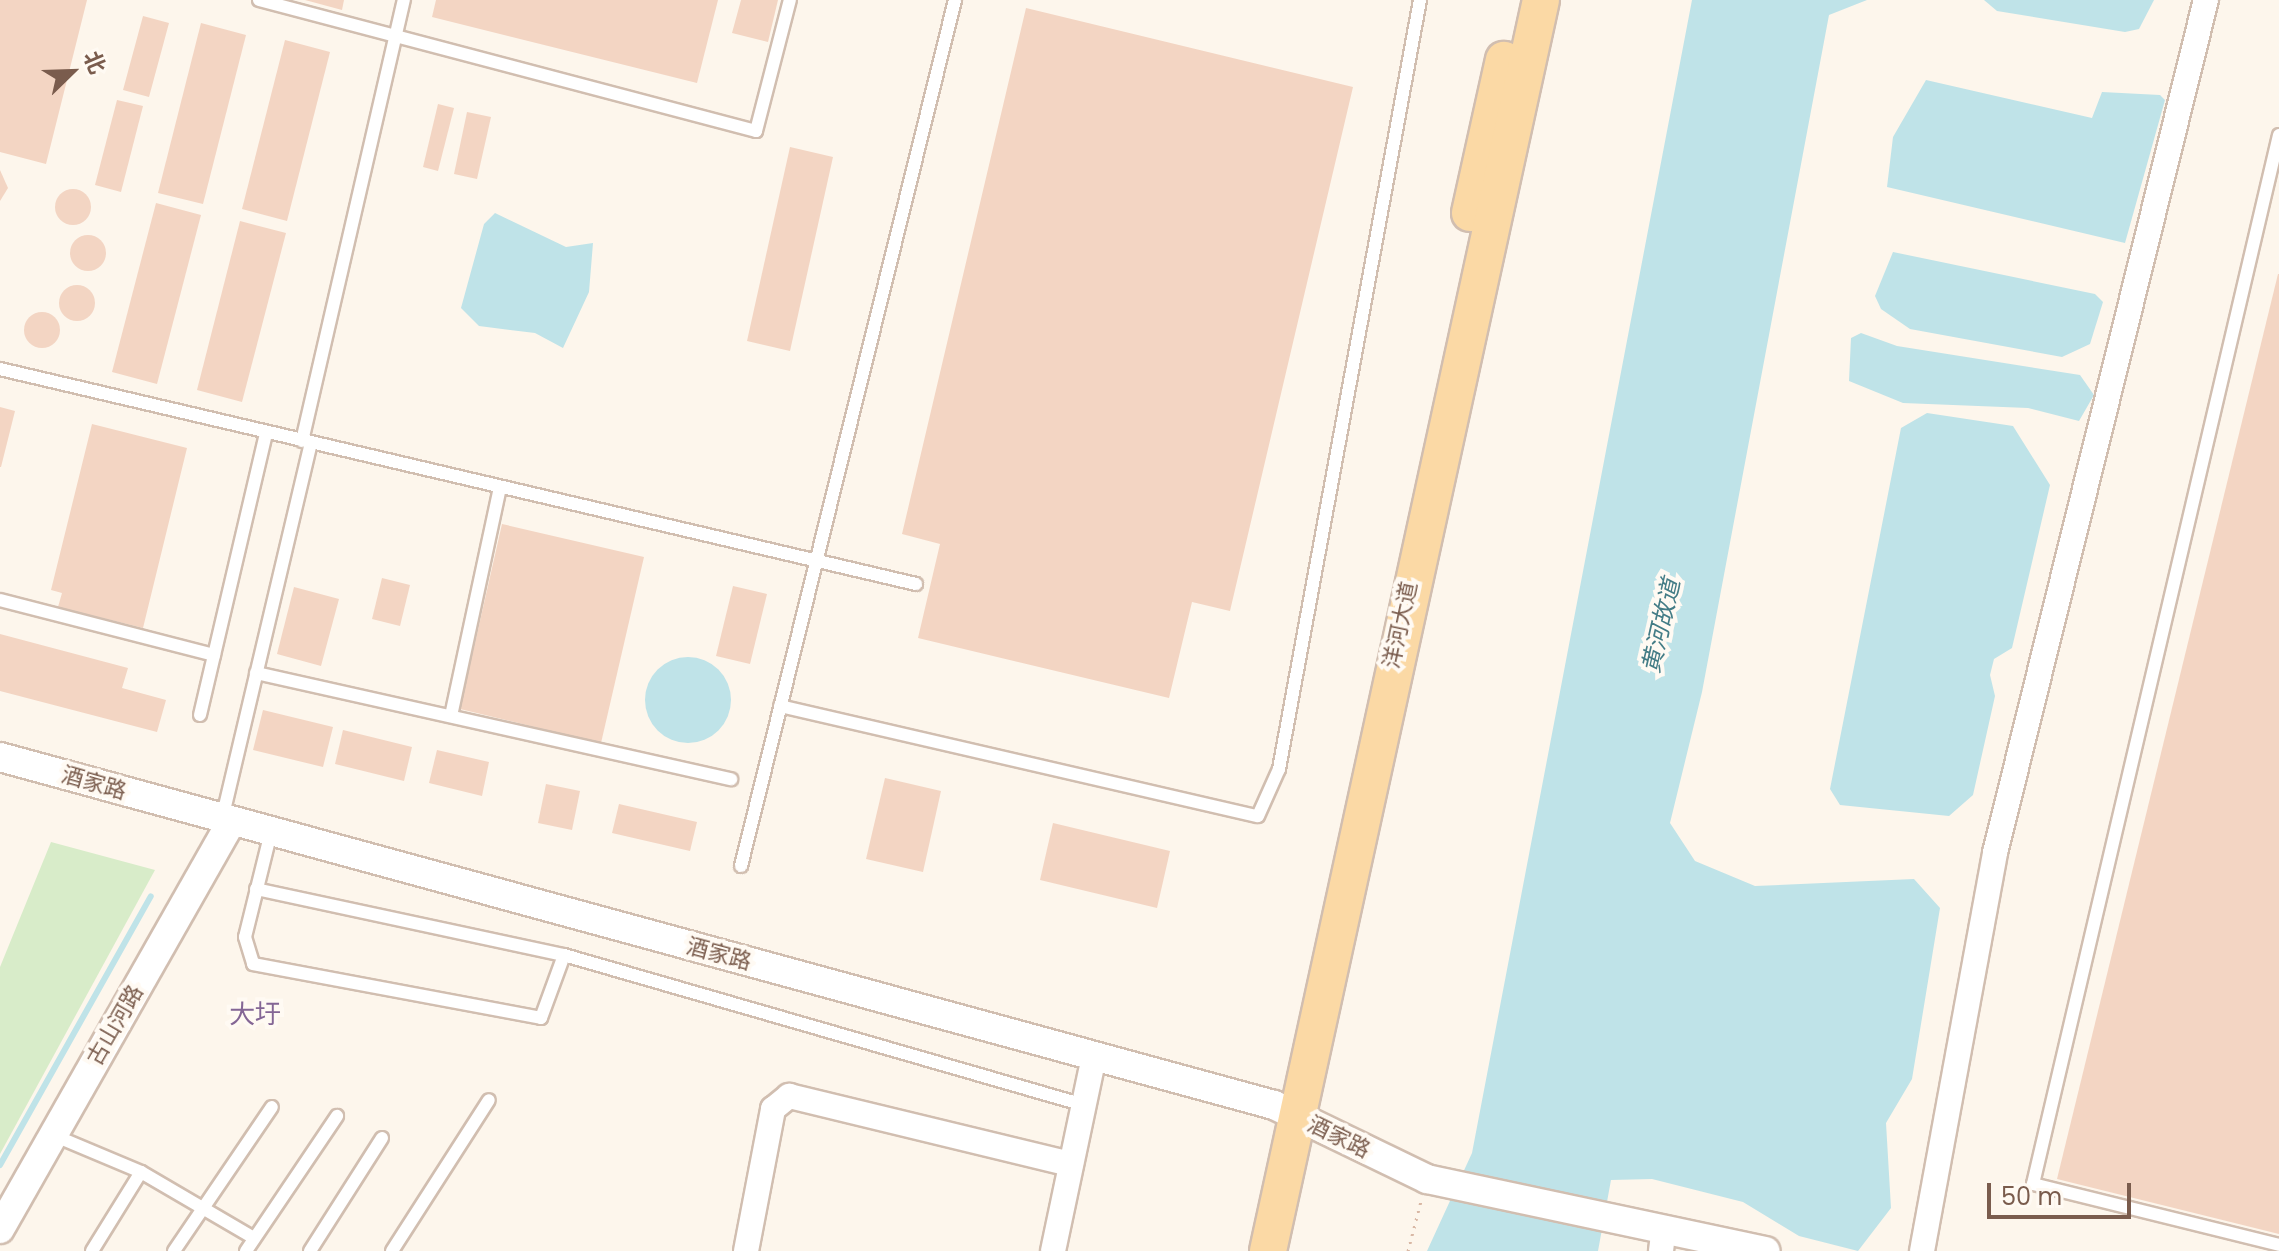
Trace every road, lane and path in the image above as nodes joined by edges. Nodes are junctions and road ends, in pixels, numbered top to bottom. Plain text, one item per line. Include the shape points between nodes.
1 (259, 0) edge
2 (404, 0) edge
3 (790, 0) edge
4 (955, 0) edge
5 (1420, 0) edge
6 (1518, 0) edge
7 (1541, 0) edge
8 (2206, 0) edge
9 (396, 33) junction
10 (2279, 135) edge
11 (0, 369) edge
12 (266, 433) junction
13 (306, 442) junction
14 (500, 487) junction
15 (817, 560) junction
16 (916, 584) dead end
17 (0, 600) edge
18 (214, 655) junction
19 (256, 673) junction
20 (780, 706) junction
21 (200, 715) dead end
22 (451, 716) junction
23 (0, 757) edge
24 (731, 779) dead end
25 (226, 820) junction
26 (271, 832) junction
27 (741, 866) dead end
28 (256, 889) junction
29 (564, 955) junction
30 (1094, 1056) junction
31 (489, 1100) dead end
32 (1084, 1105) junction
33 (272, 1107) dead end
34 (1283, 1110) junction
35 (337, 1116) dead end
36 (53, 1135) junction
37 (382, 1138) dead end
38 (1071, 1164) junction
39 (141, 1172) junction
40 (1427, 1179) junction
41 (204, 1206) junction
42 (0, 1229) edge
43 (1655, 1234) edge
44 (254, 1238) junction
45 (2279, 1245) edge
46 (92, 1251) edge
47 (174, 1251) edge
48 (246, 1251) edge
49 (310, 1251) edge
50 (392, 1251) edge
51 (746, 1251) edge
52 (1053, 1251) edge
53 (1247, 1251) edge
54 (1268, 1251) edge
55 (1408, 1251) edge
56 (1765, 1251) edge
57 (1922, 1251) edge

1 - 9 lane
2 - 9 lane
3 - 9 lane via 756,131
4 - 15 lane
5 - 20 lane via 1279,769 1258,816
6 - 34 main road, 洋河大道
7 - 34 main road, 洋河大道
8 - 57 street via 1995,853
9 - 13 lane
10 - 45 lane via 2033,1184
11 - 12 lane
12 - 13 lane
12 - 18 lane
13 - 14 lane
13 - 19 lane
14 - 15 lane
14 - 22 lane
15 - 16 lane
15 - 20 lane
17 - 18 lane
18 - 21 lane
19 - 22 lane
19 - 25 lane
20 - 27 lane
22 - 24 lane
23 - 25 street, 酒家路
25 - 26 street, 酒家路
25 - 36 street, 古山河路
26 - 28 lane
26 - 30 street, 酒家路
28 - 29 lane
28 - 29 lane via 245,937 253,964 541,1018
29 - 32 lane
30 - 32 street
30 - 34 street, 酒家路
31 - 50 lane
32 - 38 street
33 - 41 lane
34 - 40 street, 酒家路
34 - 53 main road, 洋河大道
34 - 54 main road, 洋河大道
35 - 44 lane
36 - 39 lane
36 - 42 street, 古山河路
37 - 49 lane
38 - 51 street via 789,1096 773,1109
38 - 52 street
39 - 41 lane
39 - 46 lane
40 - 43 street, 酒家路
40 - 55 path
41 - 44 lane
41 - 47 lane
43 - 56 street
44 - 48 lane

